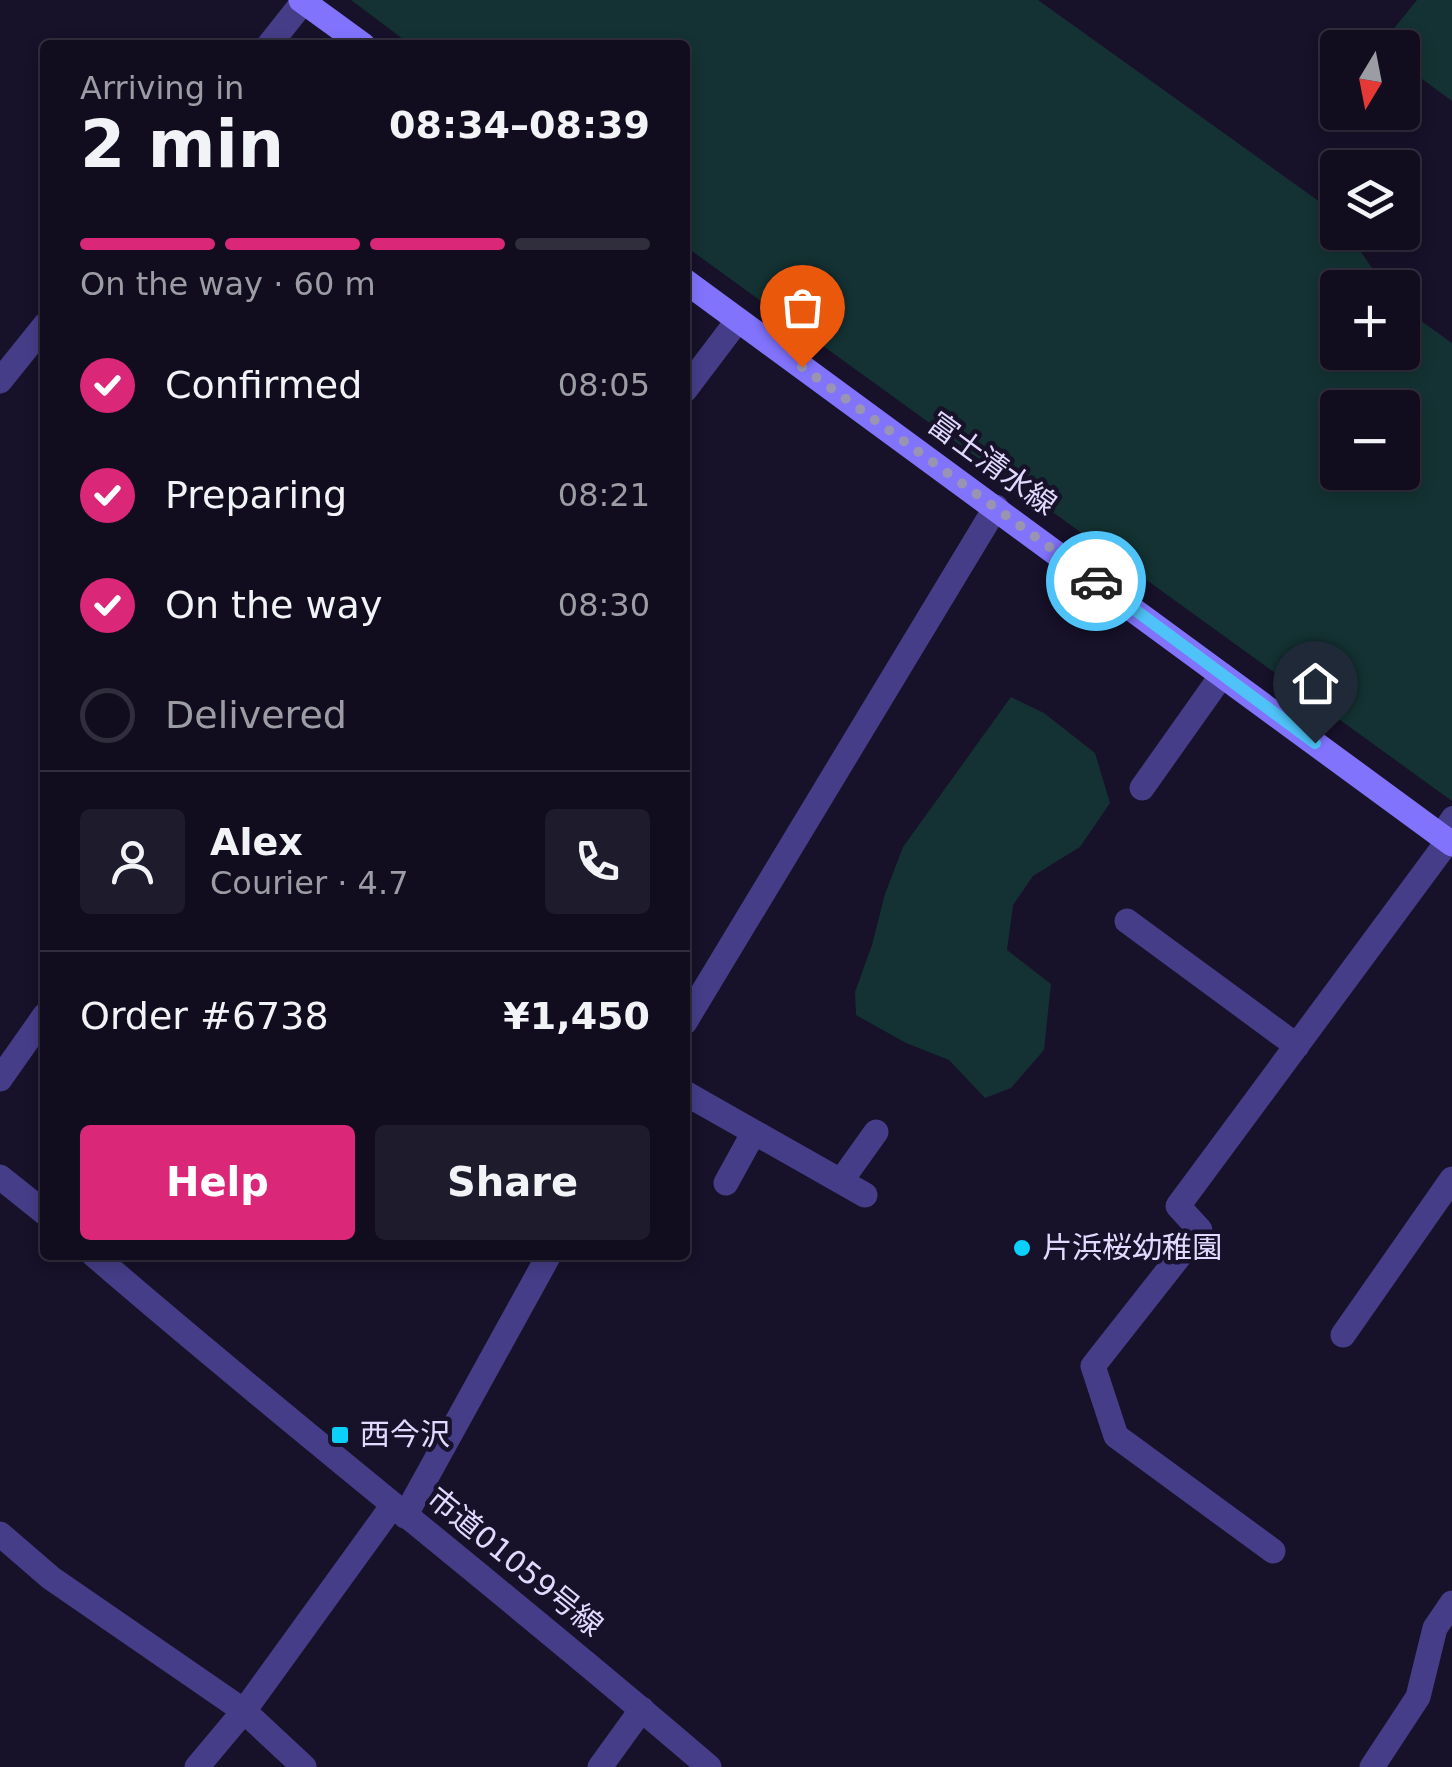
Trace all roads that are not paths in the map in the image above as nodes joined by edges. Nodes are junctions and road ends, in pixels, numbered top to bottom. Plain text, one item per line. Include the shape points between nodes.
1 (302, 1) edge
2 (273, 40) edge
3 (356, 40) edge
4 (690, 285) edge
5 (738, 320) junction
6 (40, 340) edge
7 (0, 381) edge
8 (690, 383) edge
9 (996, 507) junction
10 (1222, 674) junction
11 (1142, 788) dead end
12 (1448, 834) edge
13 (1127, 921) dead end
14 (690, 1014) edge
15 (40, 1022) edge
16 (1296, 1046) junction
17 (0, 1080) edge
18 (690, 1097) edge
19 (754, 1132) junction
20 (876, 1132) dead end
21 (0, 1177) edge
22 (1452, 1178) edge
23 (841, 1181) junction
24 (726, 1183) dead end
25 (865, 1195) dead end
26 (40, 1209) edge
27 (100, 1260) edge
28 (547, 1260) edge
29 (1343, 1334) dead end
30 (399, 1510) junction
31 (0, 1534) edge
32 (1272, 1551) dead end
33 (1452, 1603) edge
34 (642, 1708) junction
35 (244, 1711) junction
36 (197, 1767) edge
37 (304, 1767) edge
38 (600, 1767) edge
39 (710, 1767) edge
40 (1372, 1767) edge

1 - 2 street
1 - 3 main road
4 - 5 main road, 富士清水線
5 - 8 street
5 - 9 main road, 富士清水線
6 - 7 street
9 - 10 main road, 富士清水線
9 - 14 street
10 - 11 street
10 - 12 main road, 富士清水線
12 - 16 street
13 - 16 street
15 - 17 street
16 - 32 street via 1178,1206 1200,1230 1093,1366 1116,1436
18 - 19 street
19 - 23 street
19 - 24 street
20 - 23 street
21 - 26 street
22 - 29 street
23 - 25 street
27 - 30 street, 市道01059号線
28 - 30 street
30 - 34 street, 市道01059号線
30 - 35 street
31 - 35 street via 51,1578
33 - 40 street via 1435,1628 1418,1698
34 - 38 street
34 - 39 street, 市道01059号線
35 - 36 street
35 - 37 street

